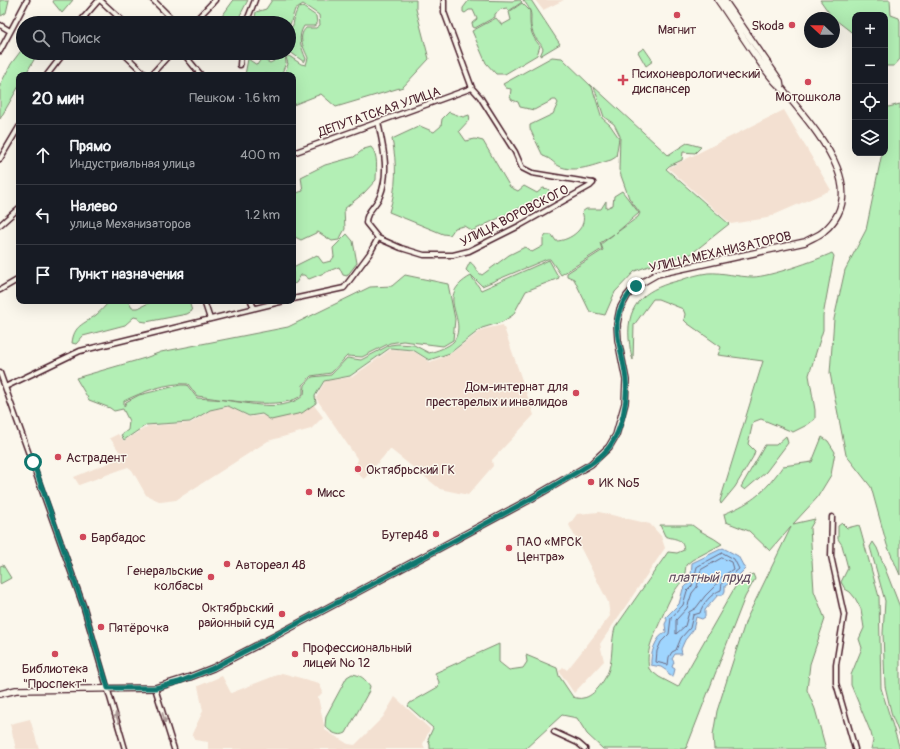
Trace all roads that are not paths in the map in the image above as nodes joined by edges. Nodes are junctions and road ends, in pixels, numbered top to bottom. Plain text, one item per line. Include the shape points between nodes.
1 (27, 0) edge
2 (99, 0) edge
3 (153, 0) edge
4 (215, 0) edge
5 (255, 0) edge
6 (444, 0) edge
7 (718, 0) edge
8 (724, 0) edge
9 (729, 12) junction
10 (18, 16) edge
11 (85, 16) edge
12 (117, 16) edge
13 (169, 16) edge
14 (200, 16) edge
15 (249, 16) edge
16 (16, 21) edge
17 (0, 26) edge
18 (10, 32) junction
19 (0, 51) edge
20 (59, 60) edge
21 (130, 60) edge
22 (164, 60) edge
23 (189, 60) edge
24 (241, 60) edge
25 (240, 65) dead end
26 (49, 72) edge
27 (143, 72) edge
28 (154, 72) edge
29 (199, 72) edge
30 (472, 88) junction
31 (378, 122) junction
32 (16, 132) edge
33 (296, 152) edge
34 (0, 159) edge
35 (16, 211) edge
36 (0, 225) edge
37 (378, 238) junction
38 (16, 281) edge
39 (0, 290) edge
40 (296, 298) edge
41 (205, 304) edge
42 (252, 304) edge
43 (271, 304) edge
44 (254, 308) junction
45 (210, 319) junction
46 (0, 373) edge
47 (5, 387) junction
48 (832, 517) dead end
49 (108, 688) junction
50 (155, 688) junction
51 (0, 694) edge
52 (554, 732) dead end
53 (125, 749) edge
54 (174, 749) edge
55 (585, 749) edge
56 (855, 749) edge

1 - 10 street
2 - 11 street
2 - 12 street
3 - 13 street
4 - 14 street
5 - 15 street
6 - 30 street via 444,12
7 - 9 main road
8 - 9 main road
9 - 50 main road, УЛИЦА МЕХАНИЗАТОРОВ via 765,69 782,87 832,154 840,173 842,187 841,203 833,221 823,232 805,242 657,274 636,286 620,309 617,324 626,380 626,403 616,435 609,447 590,464 527,501 269,639 201,673
16 - 18 street
17 - 18 street
18 - 19 street
20 - 26 street
21 - 27 street
22 - 28 street
23 - 29 street
24 - 25 street
30 - 31 street, ДЕПУТАТСКАЯ УЛИЦА
30 - 37 street, УЛИЦА ВОРОВСКОГО via 480,97 522,168 532,173 593,182 519,226 461,254 424,255
31 - 33 street, ДЕПУТАТСКАЯ УЛИЦА
31 - 37 street via 385,158 385,177 381,194 368,213 366,221
32 - 34 street
35 - 36 street
37 - 40 street via 344,288
38 - 39 street
41 - 45 street
42 - 44 street
43 - 44 street
44 - 45 street
45 - 47 street via 80,351
46 - 47 street
47 - 49 street via 73,574
48 - 56 street via 830,556 844,615 836,665 836,683
49 - 50 main road, УЛИЦА МЕХАНИЗАТОРОВ
49 - 51 main road, УЛИЦА МЕХАНИЗАТОРОВ via 16,690
53 -> 49 street
50 -> 54 street
52 - 55 street

